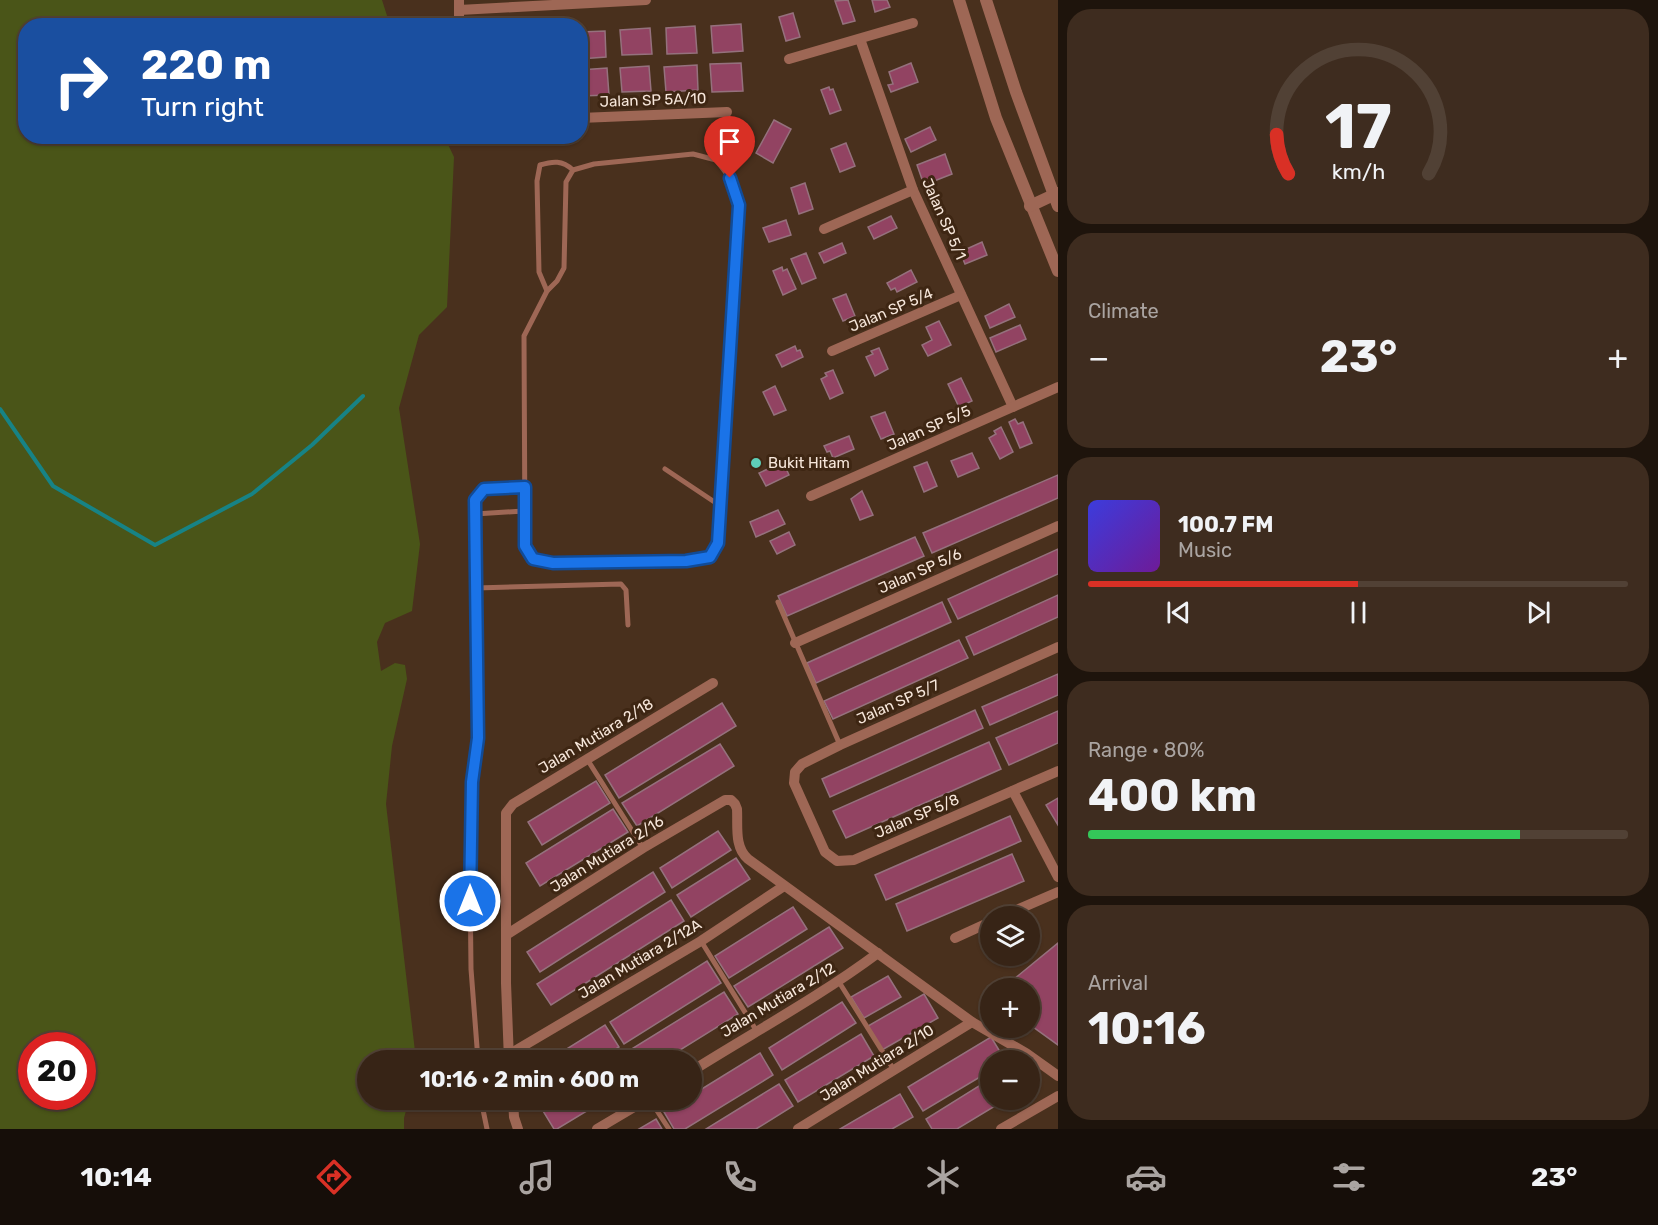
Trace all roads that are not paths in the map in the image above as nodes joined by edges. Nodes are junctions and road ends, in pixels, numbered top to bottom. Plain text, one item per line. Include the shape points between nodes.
1 (646, 0) edge
2 (959, 0) edge
3 (987, 0) edge
4 (459, 5) edge
5 (913, 23) dead end
6 (860, 39) junction
7 (789, 59) dead end
8 (727, 112) dead end
9 (588, 118) edge
10 (573, 170) junction
11 (913, 190) junction
12 (1056, 198) edge
13 (1030, 206) junction
14 (824, 230) dead end
15 (1058, 271) edge
16 (547, 291) junction
17 (961, 295) junction
18 (832, 351) dead end
19 (1058, 387) edge
20 (1013, 406) junction
21 (665, 469) dead end
22 (525, 487) junction
23 (811, 496) dead end
24 (719, 505) junction
25 (524, 511) junction
26 (475, 514) junction
27 (1058, 526) edge
28 (476, 588) junction
29 (778, 602) dead end
30 (628, 625) dead end
31 (795, 643) junction
32 (1058, 647) edge
33 (713, 683) dead end
34 (840, 745) junction
35 (587, 759) junction
36 (1058, 771) edge
37 (1013, 791) junction
38 (808, 814) joint
39 (643, 848) junction
40 (1058, 877) edge
41 (784, 886) junction
42 (1058, 892) edge
43 (1026, 906) edge
44 (980, 927) edge
45 (506, 935) junction
46 (955, 938) dead end
47 (701, 941) junction
48 (878, 953) junction
49 (838, 982) junction
50 (972, 1022) junction
51 (756, 1030) junction
52 (476, 1050) edge
53 (508, 1050) edge
54 (521, 1050) edge
55 (702, 1065) edge
56 (894, 1070) junction
57 (1058, 1076) edge
58 (1058, 1096) edge
59 (483, 1110) edge
60 (514, 1110) edge
61 (630, 1110) edge
62 (655, 1110) edge
63 (805, 1127) edge
64 (487, 1129) edge
65 (518, 1129) edge
66 (597, 1129) edge
67 (669, 1129) edge
68 (1001, 1129) edge

1 - 4 street
2 - 13 street via 996,118
3 - 12 street
5 - 6 street
6 - 7 street
6 - 11 street, Jalan SP 5/1
8 - 9 street, Jalan SP 5A/10
10 - 16 lane via 566,182 564,268
10 - 16 lane via 566,163 540,165 539,272
10 - 24 lane via 594,164 693,154 716,160 730,178 739,205
11 - 14 street
11 - 17 street, Jalan SP 5/1
12 - 13 street
13 - 15 street
16 - 22 lane via 524,336
17 - 18 street, Jalan SP 5/4
17 - 20 street, Jalan SP 5/1
19 - 20 street, Jalan SP 5/5
20 - 23 street, Jalan SP 5/5
21 - 24 lane
22 - 25 lane
22 - 26 lane via 484,489 475,500
24 - 25 lane via 718,543 710,557 686,561 553,563 533,559 525,546
25 - 26 lane
26 - 28 lane
27 - 31 street, Jalan SP 5/6
28 - 30 lane via 621,584 626,590
28 - 52 lane via 478,738 472,782 470,879
29 - 31 lane
31 - 34 lane
32 - 34 street, Jalan SP 5/7
33 - 35 street, Jalan Mutiara 2/18
34 - 38 street, Jalan SP 5/7 via 802,764 795,772 794,783
35 - 39 lane
35 - 45 street, Jalan Mutiara 2/18 via 513,804 506,813
36 - 37 street, Jalan SP 5/8
37 - 38 street, Jalan SP 5/8 via 854,860 837,861 825,852
37 - 40 street
39 - 41 street, Jalan Mutiara 2/16 via 731,800 735,804 742,854
39 - 45 street, Jalan Mutiara 2/16
41 - 47 street, Jalan Mutiara 2/12A
41 - 48 street
42 - 43 street
44 - 46 street
45 - 53 street
47 - 51 lane
47 - 54 street, Jalan Mutiara 2/12A
48 - 49 street, Jalan Mutiara 2/12
48 - 50 street
49 - 51 street, Jalan Mutiara 2/12
49 - 56 lane
50 - 56 street, Jalan Mutiara 2/10
50 - 57 street
51 - 55 street, Jalan Mutiara 2/12
56 - 63 street, Jalan Mutiara 2/10
58 - 68 street
59 - 64 lane
60 - 65 street
61 - 66 street
62 - 67 lane

